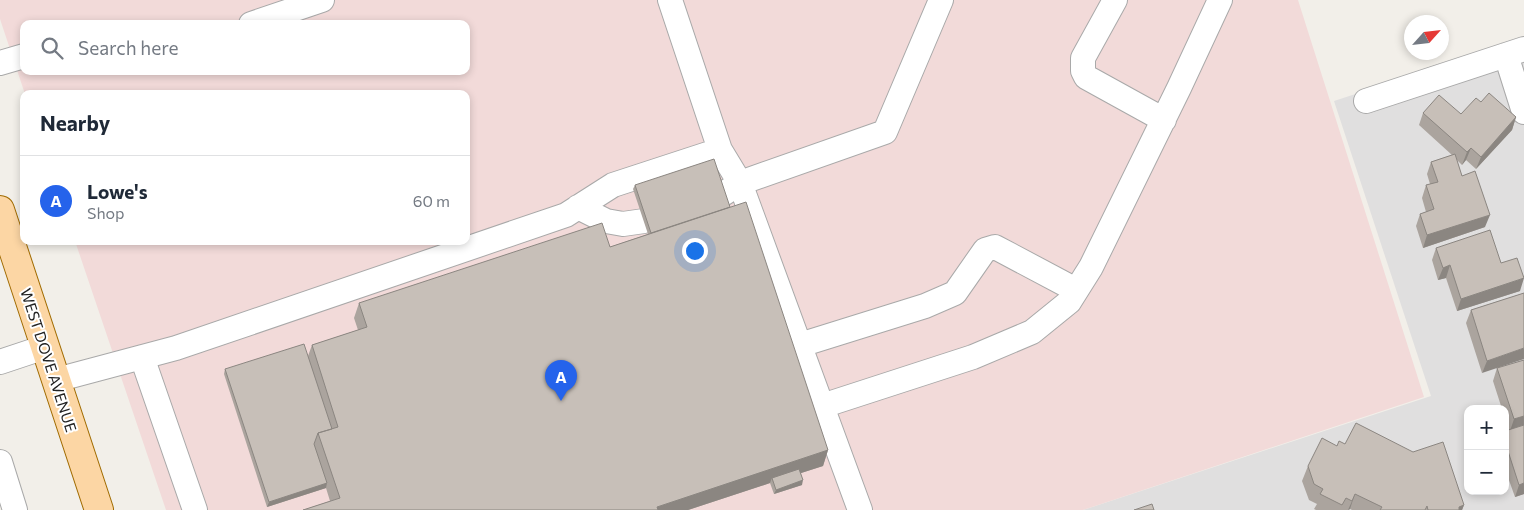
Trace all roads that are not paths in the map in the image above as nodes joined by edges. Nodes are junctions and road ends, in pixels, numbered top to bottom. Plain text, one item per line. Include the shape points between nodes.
1 (322, 0) edge
2 (670, 0) edge
3 (941, 0) edge
4 (1115, 0) edge
5 (1219, 0) edge
6 (263, 20) edge
7 (1515, 52) edge
8 (20, 57) edge
9 (0, 64) edge
10 (1366, 102) dead end
11 (1524, 112) edge
12 (1164, 120) junction
13 (720, 150) junction
14 (732, 189) junction
15 (578, 207) junction
16 (0, 210) edge
17 (644, 221) edge
18 (1076, 290) junction
19 (800, 345) junction
20 (45, 347) junction
21 (142, 357) junction
22 (0, 362) edge
23 (56, 380) junction
24 (822, 406) junction
25 (0, 462) edge
26 (15, 510) edge
27 (99, 510) edge
28 (195, 510) edge
29 (860, 510) edge

1 - 6 lane
2 - 13 lane
3 - 14 lane via 885,132
4 - 12 lane via 1083,58 1083,70 1086,77
5 - 12 lane
7 - 10 lane
7 - 11 lane
8 - 9 lane
12 - 18 lane via 1091,267
13 - 14 lane
13 - 15 lane via 613,185
14 - 19 lane
15 - 17 lane via 606,221 623,224
15 - 21 lane via 566,215
16 - 20 main road, WEST DOVE AVENUE
18 - 19 lane via 995,247 985,250 955,293 925,306
18 - 24 lane via 1069,302 1032,332 973,357
19 - 24 lane
20 - 22 lane
20 - 23 main road, WEST DOVE AVENUE
21 - 23 lane
21 - 28 lane
23 - 27 main road, WEST DOVE AVENUE
24 - 29 lane
25 - 26 lane

